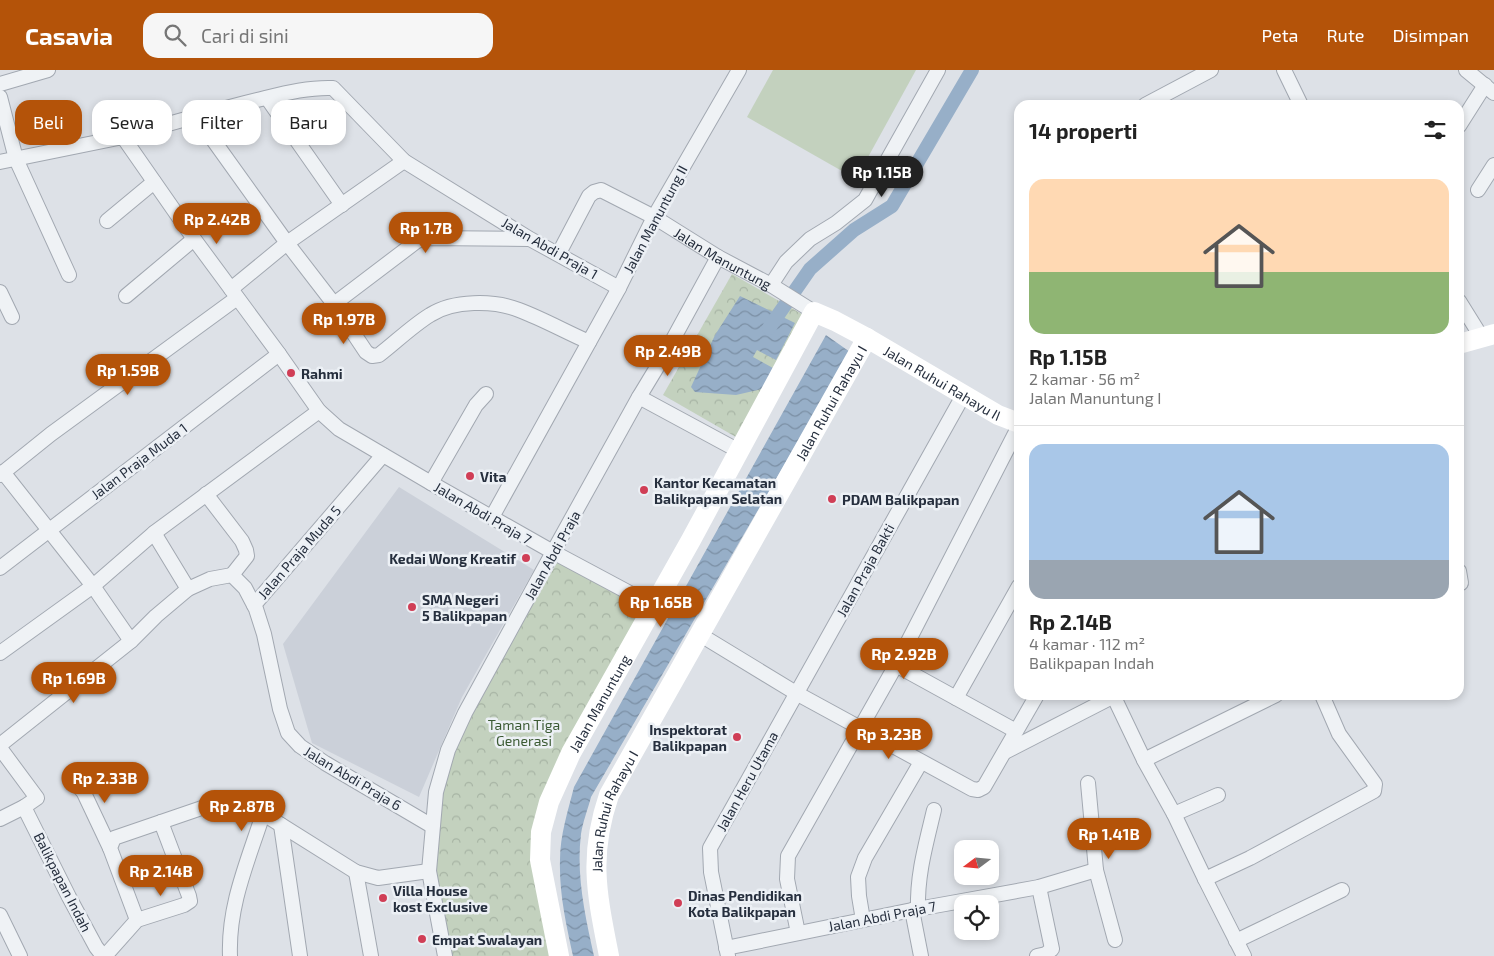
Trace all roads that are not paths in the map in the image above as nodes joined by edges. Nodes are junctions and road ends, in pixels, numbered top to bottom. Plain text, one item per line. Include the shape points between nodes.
1 (48, 70) edge
2 (739, 70) edge
3 (938, 70) edge
4 (1211, 70) edge
5 (1284, 70) edge
6 (1466, 70) edge
7 (0, 84) edge
8 (1489, 89) edge
9 (0, 97) edge
10 (267, 98) junction
11 (259, 100) edge
12 (1154, 100) edge
13 (1299, 100) edge
14 (1464, 120) edge
15 (92, 144) edge
16 (128, 145) edge
17 (217, 145) edge
18 (16, 159) junction
19 (404, 161) junction
20 (0, 162) edge
21 (1494, 165) edge
22 (154, 182) junction
23 (1478, 190) dead end
24 (342, 205) junction
25 (654, 217) junction
26 (107, 221) dead end
27 (530, 238) junction
28 (194, 239) junction
29 (287, 243) junction
30 (559, 253) junction
31 (718, 257) junction
32 (69, 275) dead end
33 (771, 285) junction
34 (619, 288) junction
35 (0, 292) edge
36 (234, 294) junction
37 (126, 296) dead end
38 (334, 304) junction
39 (1464, 307) edge
40 (811, 310) junction
41 (12, 317) dead end
42 (863, 336) junction
43 (1488, 336) edge
44 (589, 342) junction
45 (1464, 343) edge
46 (279, 354) junction
47 (643, 392) junction
48 (486, 394) dead end
49 (964, 394) junction
50 (318, 411) junction
51 (1014, 423) edge
52 (1014, 435) edge
53 (739, 451) junction
54 (388, 457) junction
55 (2, 474) edge
56 (431, 483) junction
57 (206, 494) junction
58 (492, 517) junction
59 (48, 530) junction
60 (154, 533) junction
61 (553, 552) junction
62 (0, 568) edge
63 (232, 575) junction
64 (93, 586) junction
65 (188, 589) junction
66 (1014, 595) edge
67 (654, 606) junction
68 (255, 607) junction
69 (699, 634) junction
70 (131, 641) junction
71 (0, 653) edge
72 (896, 665) junction
73 (796, 693) junction
74 (956, 698) junction
75 (1034, 700) edge
76 (1106, 700) edge
77 (1116, 700) edge
78 (1266, 700) edge
79 (1324, 700) edge
80 (860, 727) junction
81 (1016, 731) junction
82 (0, 746) edge
83 (1005, 752) junction
84 (1144, 760) junction
85 (921, 762) junction
86 (71, 776) dead end
87 (1088, 783) dead end
88 (1218, 795) dead end
89 (24, 807) junction
90 (934, 810) dead end
91 (263, 814) junction
92 (1174, 814) junction
93 (0, 820) edge
94 (161, 822) junction
95 (281, 825) junction
96 (432, 826) junction
97 (110, 848) junction
98 (1096, 870) junction
99 (428, 871) junction
100 (356, 872) junction
101 (1205, 880) junction
102 (1039, 887) junction
103 (1342, 890) dead end
104 (915, 909) junction
105 (0, 915) edge
106 (137, 920) junction
107 (863, 920) junction
108 (798, 933) junction
109 (1115, 940) dead end
110 (1236, 941) junction
111 (727, 952) edge
112 (20, 956) edge
113 (104, 956) edge
114 (230, 956) edge
115 (300, 956) edge
116 (371, 956) edge
117 (445, 956) edge
118 (559, 956) edge
119 (609, 956) edge
120 (921, 956) edge
121 (1037, 956) edge
122 (1244, 956) edge

1 - 7 street
2 - 25 street, Jalan Manuntung II
3 - 33 street via 865,200 810,239 786,262
4 - 12 street
5 - 13 street
6 - 8 street
8 - 14 street
9 - 18 street
10 - 11 street, Jalan Abdi Praja 1
10 - 19 street, Jalan Abdi Praja 1 via 314,87 333,88
10 - 24 street
15 - 18 street
16 - 22 street, Jalan Abdi Praja 7
17 - 29 street
18 - 20 street
18 - 32 street
19 - 24 street
19 - 27 street, Jalan Abdi Praja 1
21 - 23 street
22 - 26 street
22 - 28 street, Jalan Abdi Praja 7
24 - 29 street
25 - 30 street, Jalan Manuntung via 600,190 594,192 588,196
25 - 31 street, Jalan Manuntung
25 - 34 street, Jalan Manuntung II
27 - 30 street, Jalan Abdi Praja 1
27 - 38 street via 427,238 417,242
28 - 36 street, Jalan Abdi Praja 7
28 - 37 street
29 - 36 street
29 - 38 street
30 - 34 street, Jalan Abdi Praja 1
31 - 33 street, Jalan Manuntung
31 - 47 street, Jalan Abdi Praja
33 - 40 street, Jalan Manuntung
34 - 44 street, Jalan Manuntung II
35 - 41 street
36 - 46 street, Jalan Abdi Praja 7
36 - 55 street
38 - 44 street via 372,356 379,355 431,314 450,306 467,304 518,309
39 - 43 street
40 - 42 street, Jalan Ruhui Rahayu II
40 - 53 street, Jalan Manuntung
42 - 49 street, Jalan Ruhui Rahayu II
42 - 69 street, Jalan Ruhui Rahayu I
43 - 45 street
44 - 58 street, Jalan Manuntung II
46 - 50 street, Jalan Abdi Praja 7
46 - 59 street, Jalan Praja Muda 1
47 - 53 street
47 - 61 street, Jalan Abdi Praja
48 - 56 street via 476,405
49 - 51 street, Jalan Ruhui Rahayu II
49 - 73 street, Jalan Praja Bakti
50 - 54 street, Jalan Abdi Praja 7 via 339,429
50 - 57 street
52 - 72 street
53 - 67 street, Jalan Manuntung
54 - 56 street, Jalan Abdi Praja 7
54 - 68 street, Jalan Praja Muda 5
55 - 59 street
56 - 58 street, Jalan Abdi Praja 7
57 - 60 street
57 - 63 street via 246,550 247,556
58 - 61 street, Jalan Abdi Praja 7
59 - 62 street, Jalan Praja Muda 1
59 - 64 street
60 - 64 street
60 - 65 street
61 - 67 street, Jalan Abdi Praja 7
61 - 96 street, Jalan Abdi Praja via 448,750 436,792
63 - 65 street via 210,579
63 - 68 street, Jalan Praja Muda 5 via 246,588
64 - 70 street
64 - 71 street
65 - 70 street
66 - 74 street
67 - 118 street, Jalan Manuntung via 571,753 549,802 540,860
68 - 96 street, Jalan Abdi Praja 6 via 288,733 300,746 325,763
69 - 73 street
69 - 119 street, Jalan Ruhui Rahayu I via 609,795 601,819 595,859 596,881
70 - 82 street
72 - 74 street
72 - 80 street
73 - 80 street
73 - 111 street, Jalan Heru Utama via 710,848 711,872
74 - 81 street
75 - 81 street
76 - 83 street
77 - 84 street
78 - 84 street
79 - 101 street via 1339,734 1375,784 1374,791
80 - 85 street
80 - 108 street via 788,856 788,879
81 - 83 street
82 - 89 street via 37,798
83 - 85 street via 984,787 978,790
84 - 92 street
85 - 107 street via 865,858 858,877
86 - 97 street via 84,793
87 - 98 street
88 - 92 street
89 - 93 street
89 - 113 street, Balikpapan Indah via 96,948
90 - 104 street via 921,863
91 - 94 street via 246,802 228,799
91 - 95 street
91 - 114 street via 232,912
92 - 101 street
94 - 97 street via 117,837
94 - 106 street via 190,901
95 - 100 street
95 - 115 street
96 - 99 street, Jalan Abdi Praja
97 - 106 street
98 - 102 street, Jalan Abdi Praja 7
98 - 109 street
99 - 100 street via 378,878
99 - 117 street, Jalan Abdi Praja
100 - 116 street
101 - 110 street
102 - 104 street, Jalan Abdi Praja 7
102 - 121 street via 1052,949
103 - 110 street
104 - 107 street, Jalan Abdi Praja 7
104 - 120 street
105 - 112 street
106 - 113 street, Balikpapan Indah
107 - 108 street, Jalan Abdi Praja 7
108 - 111 street, Jalan Abdi Praja 7
110 - 122 street

